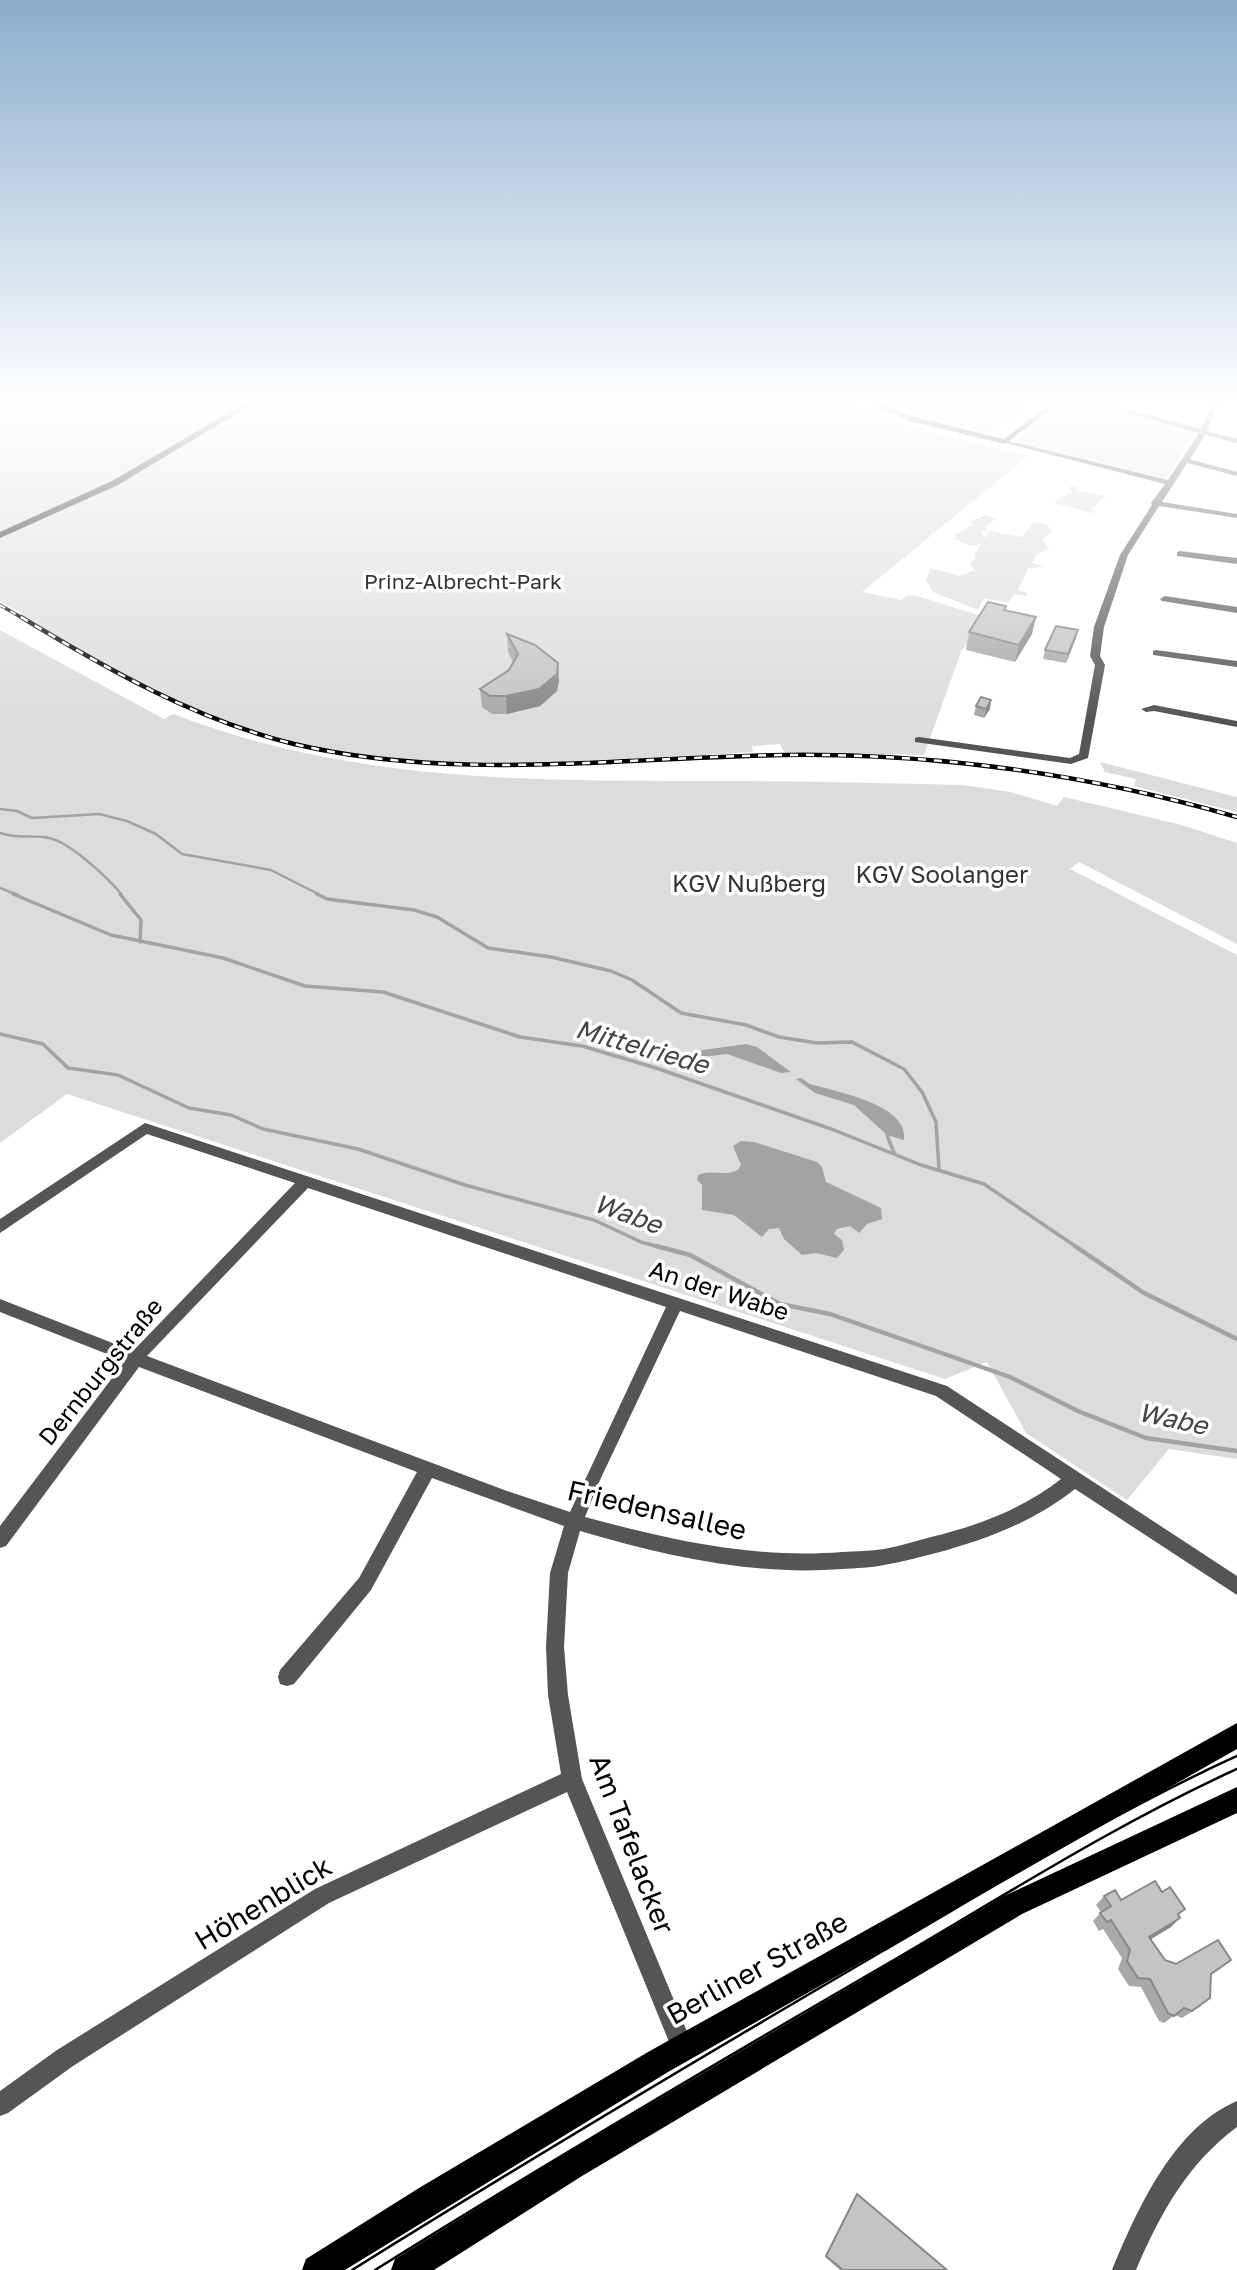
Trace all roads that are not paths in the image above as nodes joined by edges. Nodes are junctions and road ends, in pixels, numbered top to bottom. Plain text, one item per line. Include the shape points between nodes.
1 (59, 508) edge
2 (1152, 508) edge
3 (1186, 508) edge
4 (1237, 516) edge
5 (0, 535) edge
6 (1180, 554) dead end
7 (1237, 561) edge
8 (1165, 599) dead end
9 (1237, 610) edge
10 (1156, 653) dead end
11 (1237, 664) edge
12 (1146, 709) dead end
13 (1237, 724) edge
14 (919, 740) dead end
15 (306, 1181) junction
16 (0, 1227) edge
17 (676, 1301) junction
18 (0, 1305) edge
19 (134, 1359) junction
20 (428, 1469) junction
21 (1074, 1479) junction
22 (574, 1523) junction
23 (0, 1540) edge
24 (1237, 1586) edge
25 (287, 1677) dead end
26 (1237, 1735) edge
27 (572, 1779) junction
28 (1237, 1800) edge
29 (682, 2046) junction
30 (0, 2105) edge
31 (1237, 2113) edge
32 (317, 2270) edge
33 (406, 2270) edge
34 (1124, 2270) edge

1 - 5 street
2 - 14 street via 1124,555 1104,607 1095,656 1100,665 1084,756 1071,761
3 - 4 street
6 - 7 street
8 - 9 street
10 - 11 street
12 - 13 street
15 - 16 street, An der Wabe via 145,1128
15 - 17 street, An der Wabe
15 - 19 street, Dernburgstraße
17 - 21 street, An der Wabe via 941,1391
17 - 22 street, Am Tafelacker
18 - 19 street, Friedensallee
19 - 20 street, Friedensallee
19 - 23 street, Dernburgstraße
20 - 22 street, Friedensallee
20 - 25 street via 365,1584
21 - 22 street, Friedensallee via 1031,1509 981,1531 926,1550 867,1559 798,1564 741,1561
21 - 24 street, An der Wabe
22 - 27 street, Am Tafelacker via 559,1573 555,1647
26 - 29 main road, Berliner Straße
27 - 29 street, Am Tafelacker
27 - 30 street, Höhenblick via 322,1896 65,2058
28 - 33 main road via 1013,1905 572,2166
29 - 32 main road, Berliner Straße via 434,2194
31 - 34 street via 1213,2128 1163,2184

